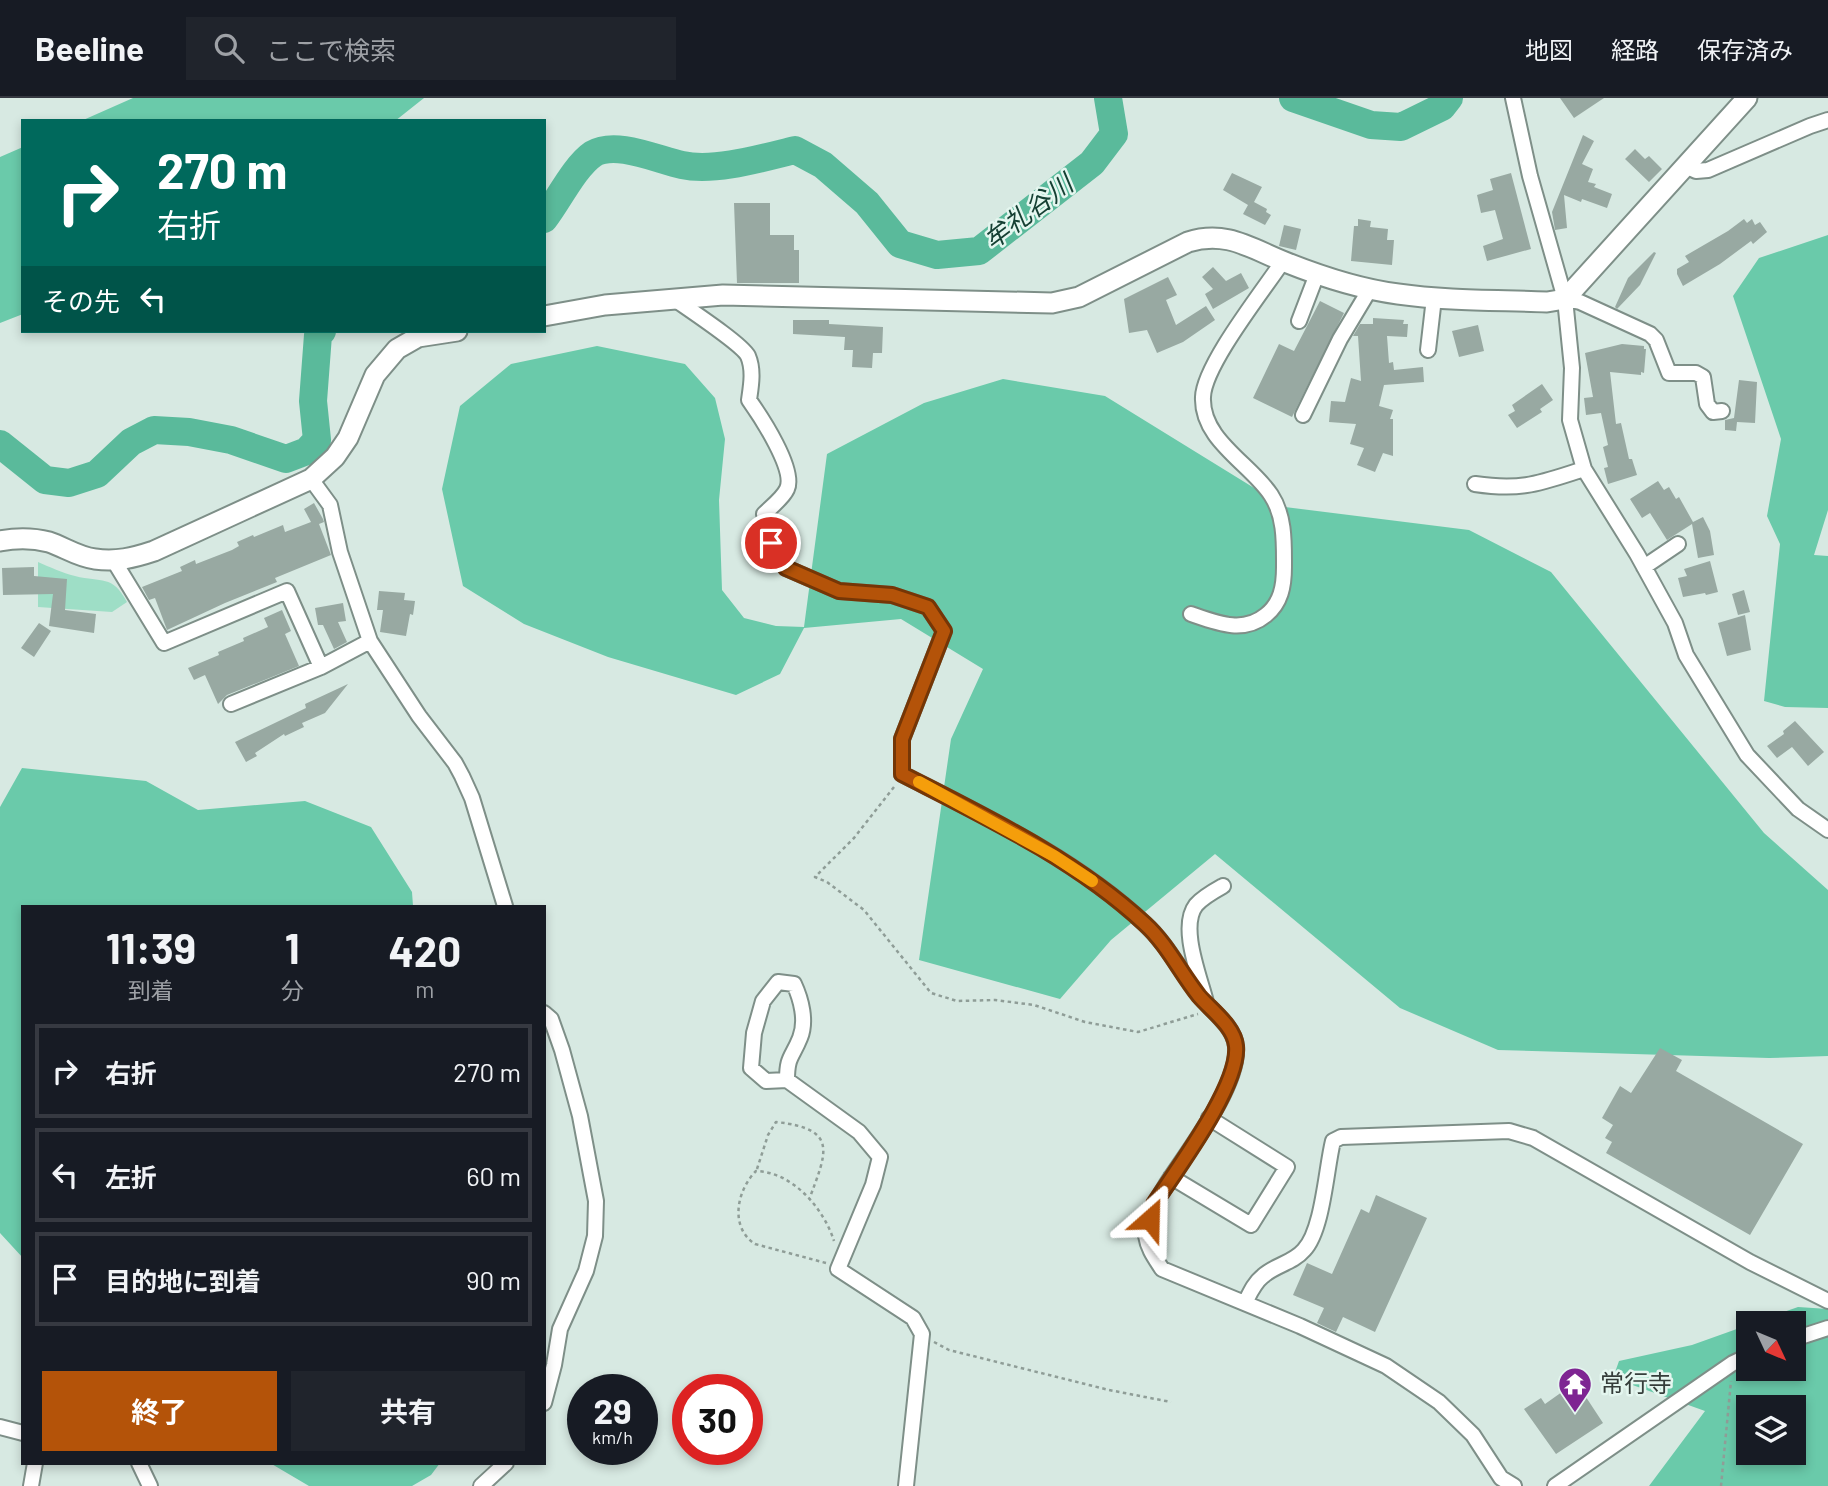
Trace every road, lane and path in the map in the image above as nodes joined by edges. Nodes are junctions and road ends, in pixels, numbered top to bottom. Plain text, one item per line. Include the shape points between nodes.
1 (1513, 98) edge
2 (1747, 98) edge
3 (1828, 120) edge
4 (1685, 166) junction
5 (1283, 261) junction
6 (1317, 275) junction
7 (1370, 289) junction
8 (673, 298) junction
9 (1434, 298) junction
10 (1565, 299) junction
11 (546, 316) edge
12 (1299, 321) dead end
13 (446, 333) edge
14 (1428, 350) dead end
15 (1722, 411) dead end
16 (1303, 415) dead end
17 (1584, 469) junction
18 (311, 479) junction
19 (1475, 484) dead end
20 (0, 541) edge
21 (1678, 544) dead end
22 (114, 561) junction
23 (1644, 567) junction
24 (1191, 614) dead end
25 (370, 642) junction
26 (321, 667) junction
27 (231, 704) dead end
28 (902, 774) junction
29 (1828, 830) edge
30 (1223, 886) dead end
31 (505, 905) edge
32 (1209, 1008) junction
33 (546, 1015) edge
34 (787, 1080) junction
35 (1209, 1118) junction
36 (756, 1171) junction
37 (1171, 1177) junction
38 (809, 1200) junction
39 (841, 1263) junction
40 (1828, 1301) edge
41 (1245, 1303) junction
42 (1828, 1328) edge
43 (922, 1334) junction
44 (1806, 1335) edge
45 (1736, 1362) edge
46 (1733, 1363) junction
47 (546, 1395) edge
48 (1171, 1402) dead end
49 (0, 1426) edge
50 (21, 1432) edge
51 (35, 1465) edge
52 (140, 1465) edge
53 (504, 1465) edge
54 (32, 1486) edge
55 (150, 1486) edge
56 (481, 1486) edge
57 (906, 1486) edge
58 (1514, 1486) edge
59 (1555, 1486) edge
60 (1721, 1486) edge

1 - 10 street
2 - 4 street
3 - 4 street via 1708,170 1696,172
4 - 10 street
5 - 6 street
5 - 8 street via 1237,241 1205,237 1079,297 1052,303
5 - 24 street via 1211,368 1202,396 1211,428 1271,494 1281,515 1284,581 1277,605 1246,626 1223,625
6 - 7 street
6 - 12 street
7 - 9 street
7 - 16 street
8 - 11 street
8 - 28 street via 747,354 752,374 749,400 789,475 787,490 764,514 771,543 786,568 839,591 892,595 928,607 944,631 902,739
9 - 10 street
9 - 14 street
10 - 15 street via 1650,334 1669,373 1703,377 1707,404 1713,412
10 - 17 street via 1572,368 1570,420
13 - 18 street via 418,338 397,349 375,375 348,438
17 - 19 street via 1529,487
17 - 23 street
18 - 22 street via 153,551
18 - 25 street via 330,505 340,552
20 - 22 street via 26,538
21 - 23 street
22 - 26 street via 164,643 287,591
23 - 29 street via 1675,623 1686,655 1747,755 1798,809
25 - 26 street
25 - 31 street via 462,776
26 - 27 street
28 - 32 street via 1086,876 1146,925
28 - 32 path via 874,814 815,877 864,910 931,993 957,1001 1034,1005 1085,1022 1138,1032
30 - 32 street via 1196,906 1191,917 1189,936
32 - 35 street via 1230,1029 1237,1045 1235,1067
33 - 47 street via 562,1050 580,1116 596,1201 595,1236 586,1271 560,1329
34 - 34 street via 766,1082 751,1068 763,1000 778,982 794,984 802,1000 801,1036 787,1060
34 - 39 street via 859,1132 880,1157
35 - 37 street
35 - 37 street via 1287,1167 1251,1225
36 - 38 path via 786,1180
36 - 38 path via 776,1122 812,1130 822,1142 825,1156
36 - 39 path via 746,1181 740,1200 738,1220 745,1237 755,1244
37 - 41 street via 1154,1204 1146,1233 1151,1252 1162,1269
38 - 39 path via 826,1220
39 - 43 street via 913,1318
40 - 41 street via 1750,1262 1533,1138 1509,1131 1341,1137 1333,1141 1320,1212 1307,1247 1264,1275
41 - 58 street via 1397,1373 1439,1402 1473,1435 1501,1478
42 - 44 street
43 - 48 path via 949,1350
43 - 57 street
45 - 46 street
46 - 59 street
46 - 60 path
49 - 50 street
51 - 54 street
52 - 55 street
53 - 56 street

